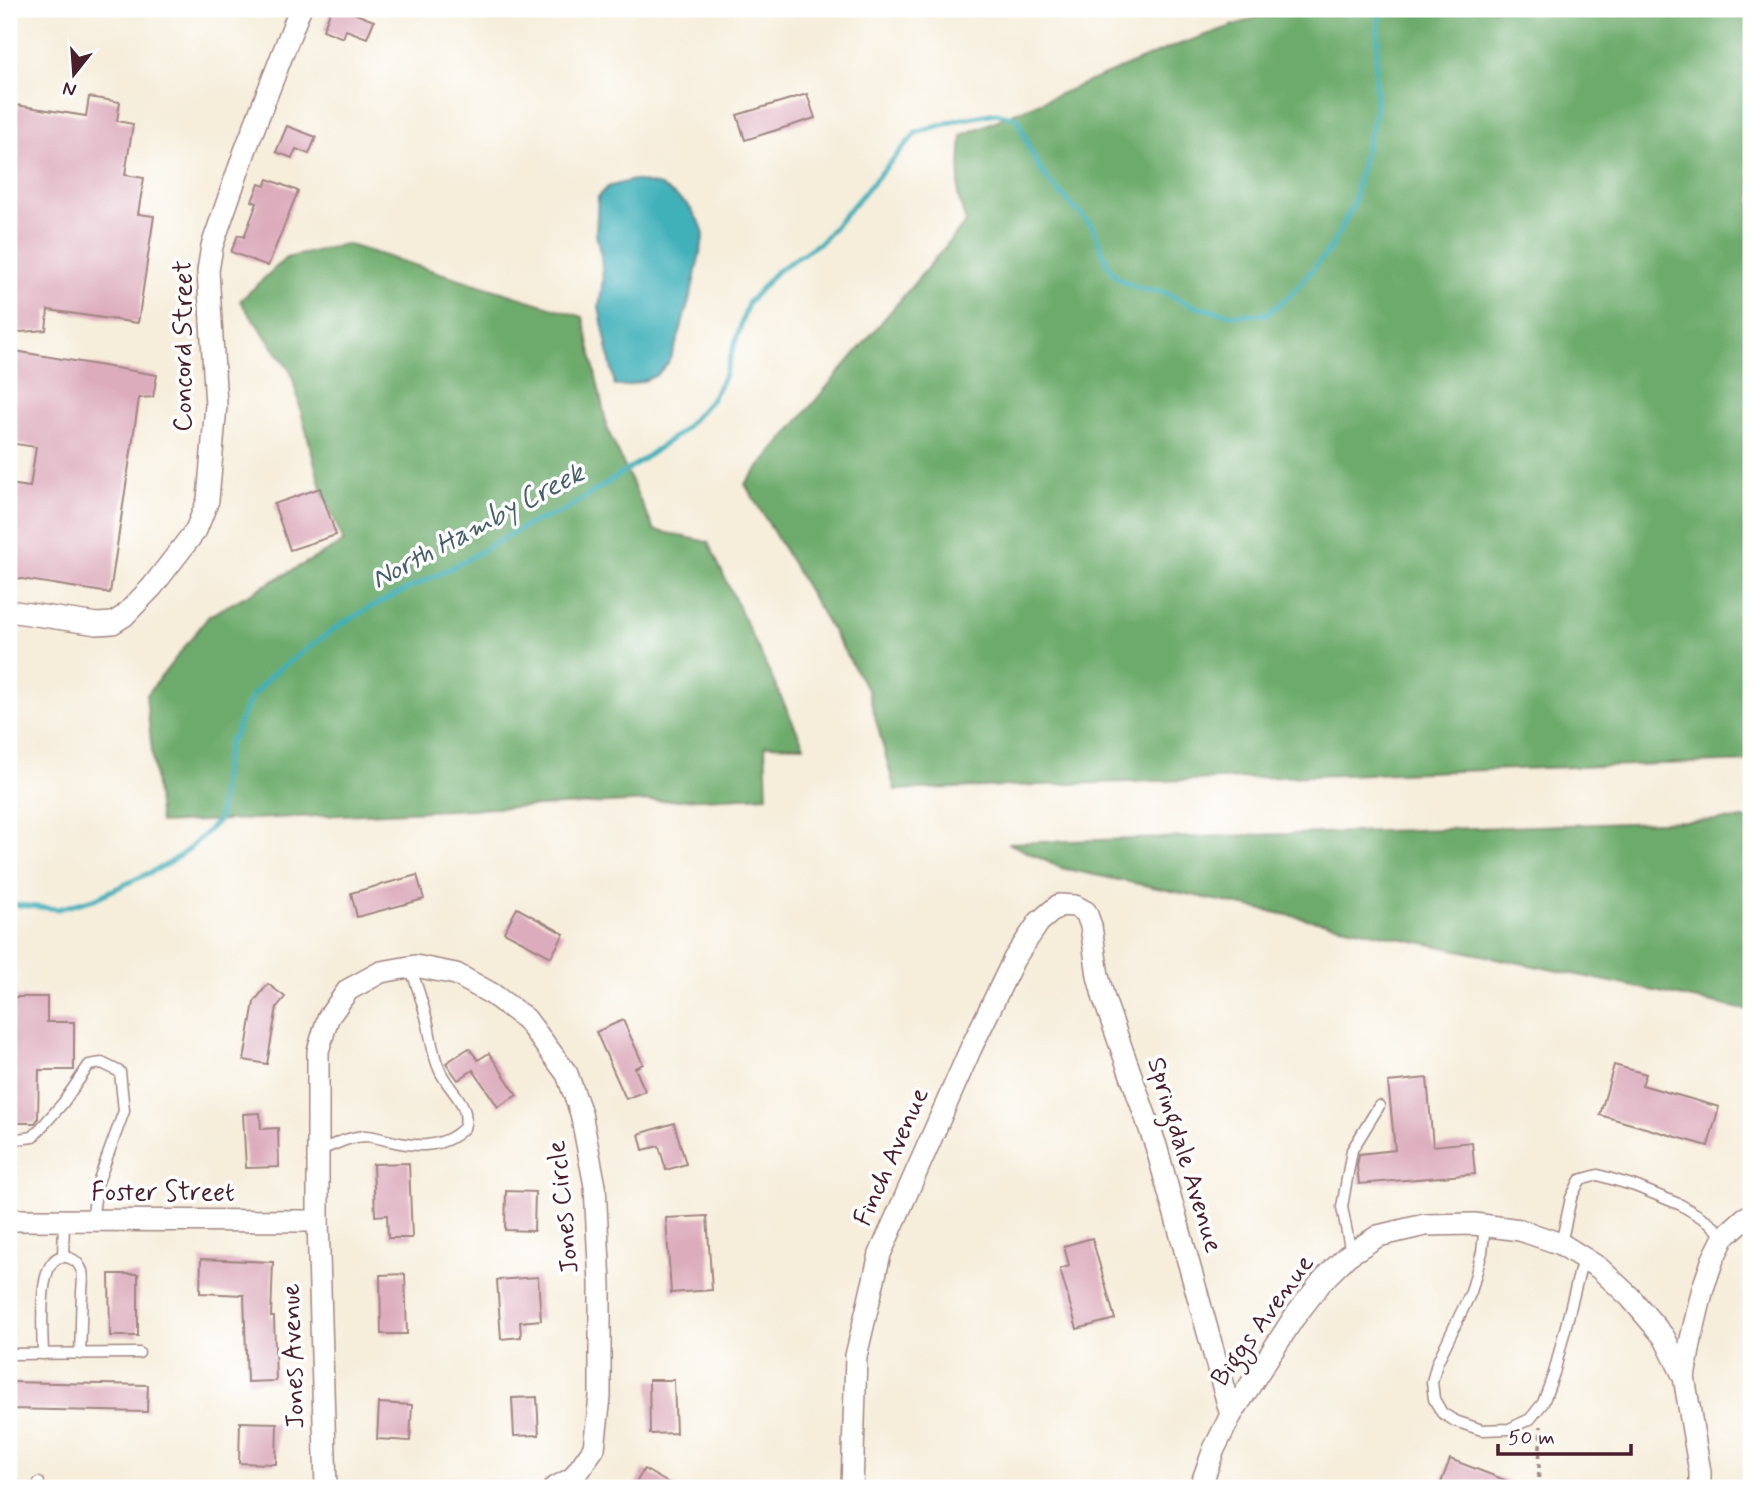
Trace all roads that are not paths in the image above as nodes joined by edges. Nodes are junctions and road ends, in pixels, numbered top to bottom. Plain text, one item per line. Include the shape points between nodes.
1 (300, 9) edge
2 (9, 611) edge
3 (1086, 912) joint
4 (410, 967) junction
5 (1379, 1106) dead end
6 (9, 1140) edge
7 (318, 1151) junction
8 (1751, 1215) edge
9 (9, 1220) edge
10 (64, 1220) junction
11 (92, 1220) junction
12 (318, 1221) junction
13 (1485, 1226) junction
14 (1724, 1237) junction
15 (1561, 1244) junction
16 (1351, 1253) junction
17 (63, 1256) junction
18 (1583, 1258) junction
19 (139, 1353) dead end
20 (9, 1354) edge
21 (43, 1354) junction
22 (80, 1354) junction
23 (1684, 1377) junction
24 (1231, 1415) junction
25 (326, 1488) edge
26 (554, 1488) edge
27 (852, 1488) edge
28 (1200, 1488) edge
29 (1700, 1488) edge

1 - 2 street, Concord Street via 212,247 208,271 216,405 208,500 196,530 138,602 113,623
3 - 24 street, Springdale Avenue via 1104,999 1156,1146
3 - 27 street, Finch Avenue via 1059,905 1039,922 1014,959 880,1254 856,1356
4 - 7 street, Jones Circle via 381,972 348,990 328,1018 318,1051
4 - 7 lane via 438,1067 466,1112 464,1128 431,1145 413,1146 369,1136 349,1138
4 - 26 street, Jones Circle via 456,974 526,1019 567,1074 581,1113 595,1186 600,1398 594,1448 573,1478
5 - 16 lane via 1352,1150 1342,1207
6 - 11 lane via 33,1136 89,1065 102,1063 120,1072 124,1111 97,1185
7 - 12 street, Jones Circle
8 - 14 street
9 - 10 street, Foster Street
10 - 11 street, Foster Street
10 - 17 lane
11 - 12 street, Foster Street
12 - 25 street, Jones Avenue
13 - 15 street, Biggs Avenue via 1520,1230
13 - 16 street, Biggs Avenue via 1425,1224 1378,1236
13 - 18 lane via 1471,1292 1432,1382 1442,1413 1482,1430 1509,1429 1530,1419 1543,1404
14 - 15 lane via 1681,1205 1598,1175 1580,1180 1570,1198
14 - 23 street via 1703,1288
15 - 18 street, Biggs Avenue
16 - 24 street, Biggs Avenue via 1322,1280 1293,1318
17 - 21 lane via 52,1261 46,1272
17 - 22 lane via 76,1262 82,1273
18 - 23 street, Biggs Avenue via 1630,1297 1664,1338
19 - 22 lane
20 - 21 lane
21 - 22 lane
23 - 29 street
24 - 28 street, Biggs Avenue

